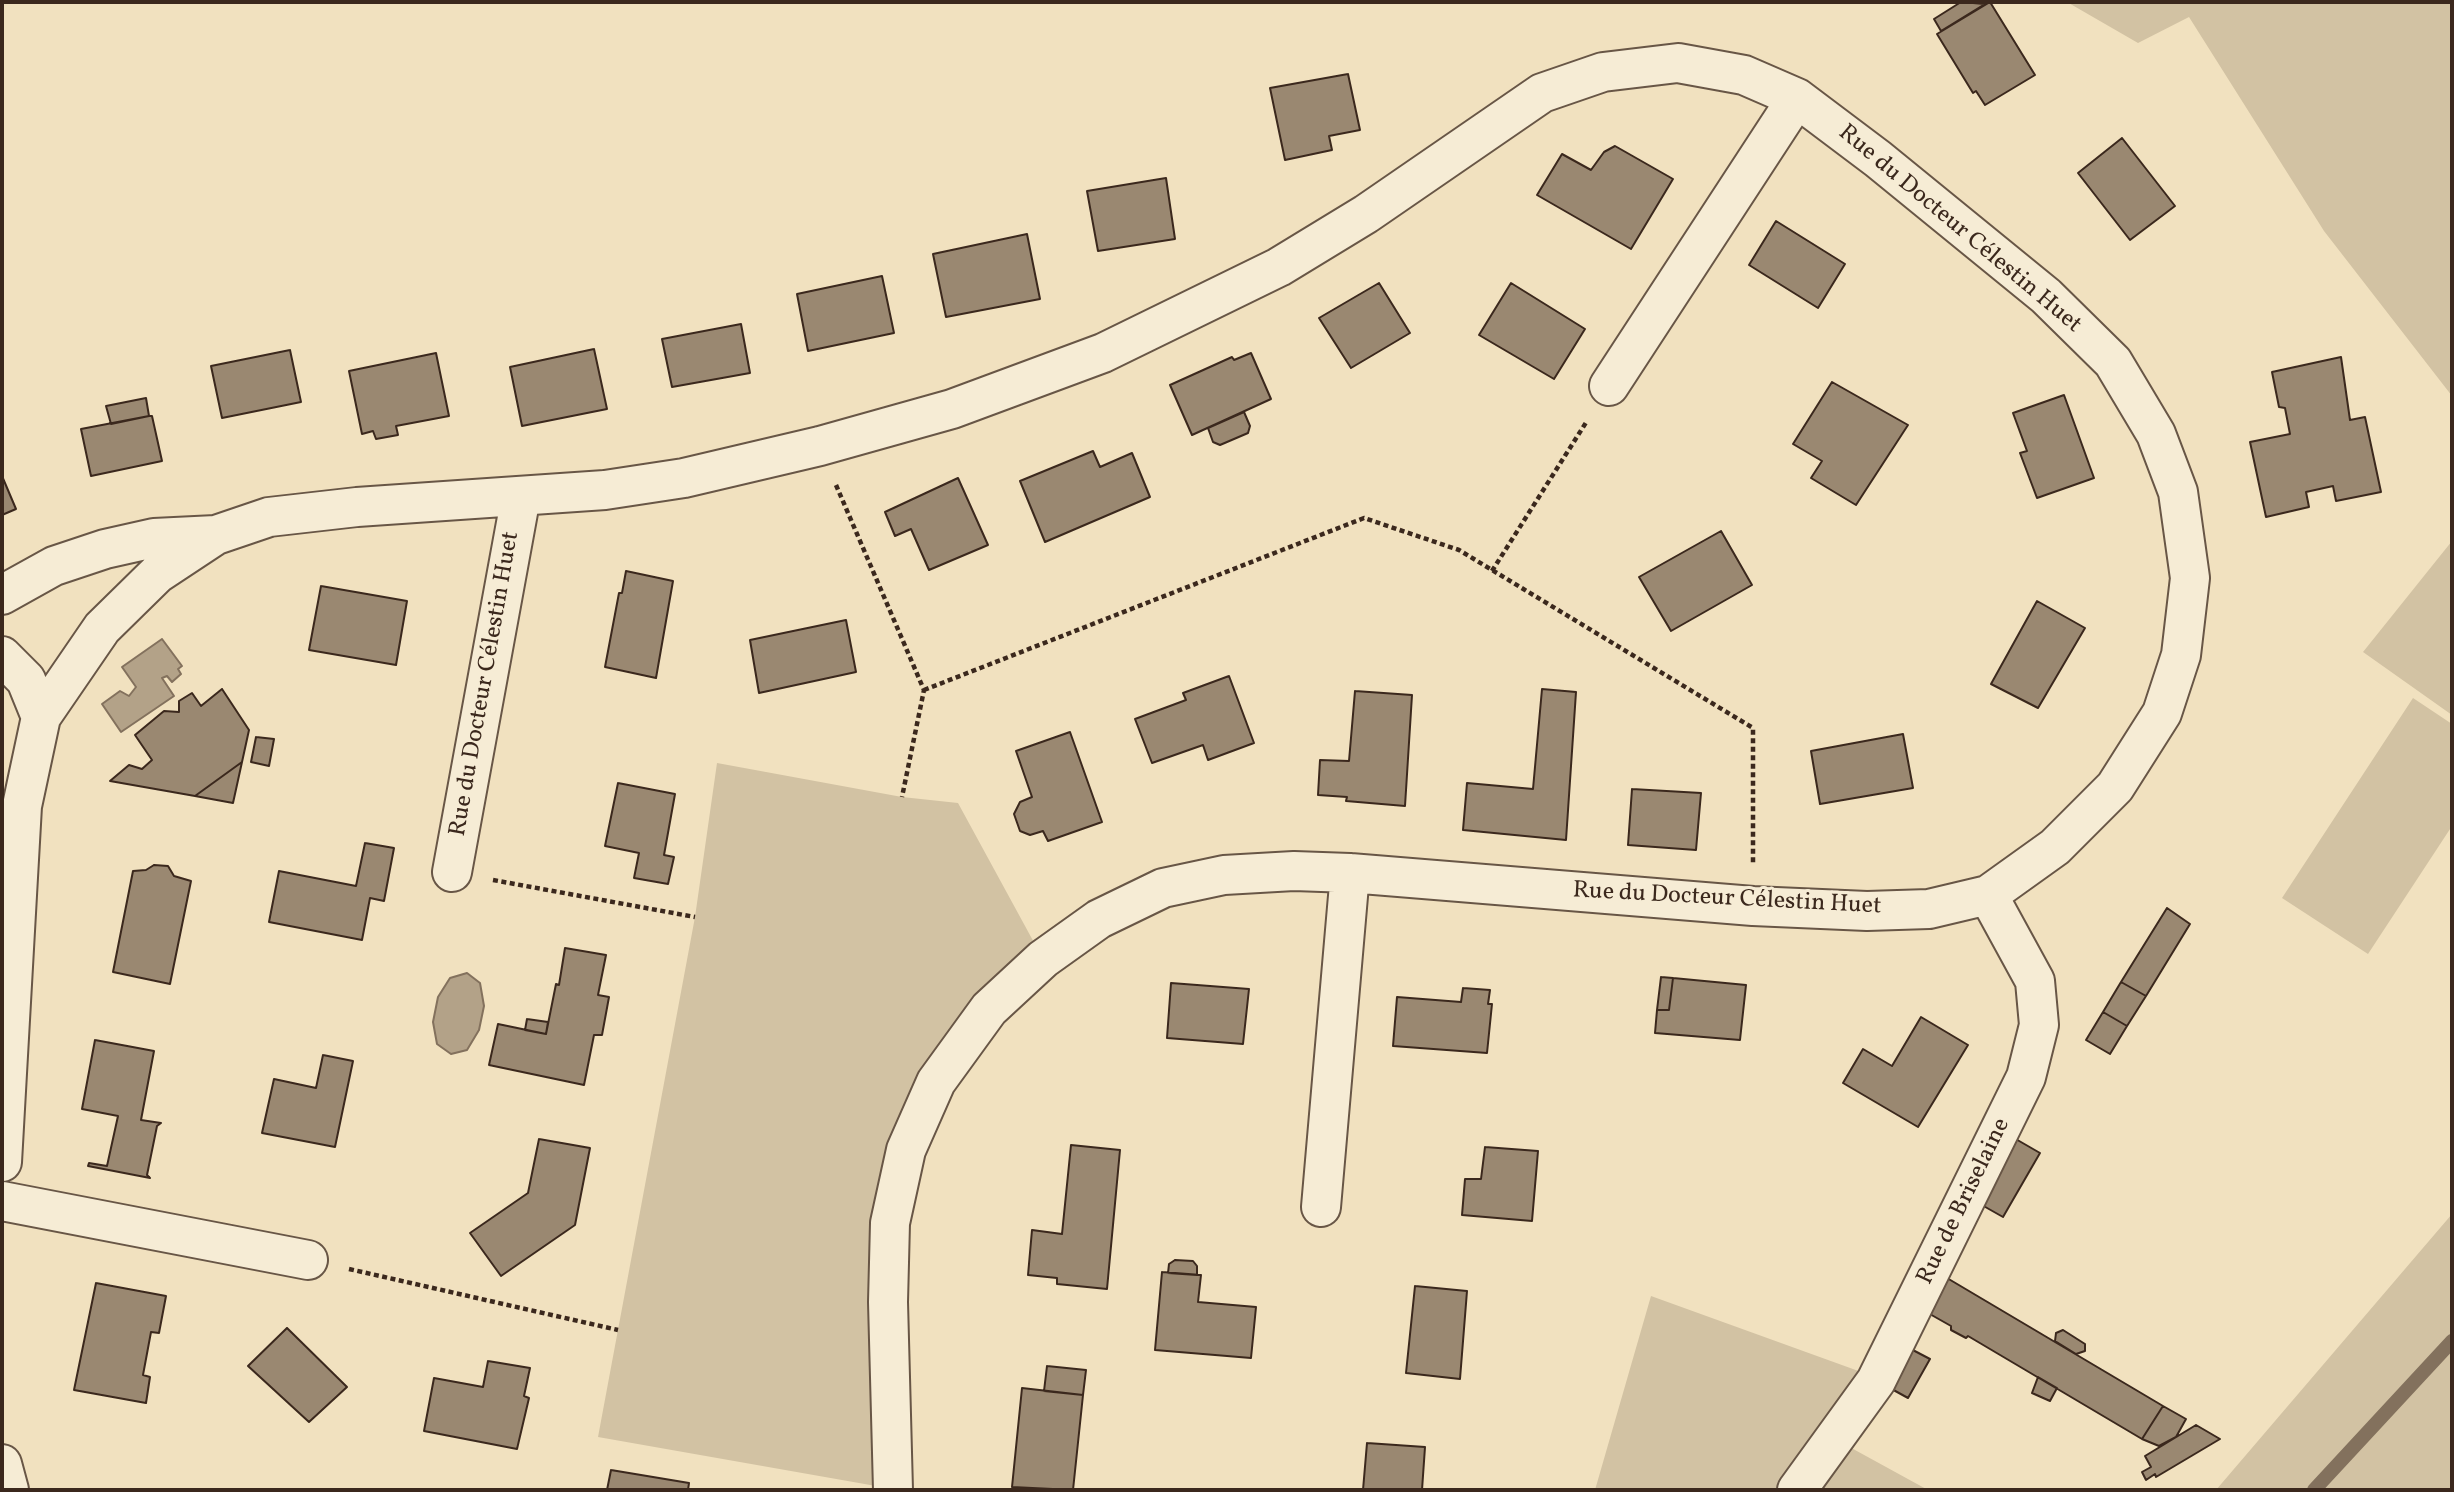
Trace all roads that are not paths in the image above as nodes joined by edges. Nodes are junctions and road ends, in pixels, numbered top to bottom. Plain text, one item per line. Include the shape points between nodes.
1 (1797, 98) junction
2 (1609, 386) road end
3 (521, 496) junction
4 (216, 536) junction
5 (2, 594) edge
6 (2, 656) edge
7 (41, 717) junction
8 (12, 795) edge
9 (452, 872) road end
10 (1350, 873) junction
11 (1989, 895) junction
12 (2, 1162) edge
13 (2, 1201) edge
14 (1321, 1207) dead end
15 (308, 1260) road end
16 (2, 1464) edge
17 (9, 1490) edge
18 (894, 1490) edge
19 (1797, 1490) edge

1 - 2 street
1 - 3 street, Rue du Docteur Célestin Huet via 1744,75 1678,63 1603,72 1542,93 1366,214 1279,267 1103,354 952,409 820,446 684,478
1 - 11 street, Rue du Docteur Célestin Huet via 2046,296 2113,362 2156,434 2178,492 2190,578 2182,655 2162,713 2115,787 2055,847
3 - 4 street, Rue du Docteur Célestin Huet via 270,517
3 - 9 street, Rue du Docteur Célestin Huet
4 - 5 street, Rue du Docteur Célestin Huet via 153,538 105,549 54,566
4 - 7 street, Rue du Docteur Célestin Huet via 157,574 102,628
6 - 7 street via 26,680
7 - 8 street, Rue du Docteur Célestin Huet
8 - 12 street, Rue du Docteur Célestin Huet
10 - 11 street, Rue du Docteur Célestin Huet via 1867,911 1929,909
10 - 14 street
10 - 18 street, Rue du Docteur Célestin Huet via 1224,875 1163,888 1099,919 1043,959 989,1009 936,1082 906,1150 890,1223 887,1302
11 - 19 street, Rue de Briselaine via 2035,981 2039,1025 2026,1077 1876,1381
13 - 15 street
16 - 17 street

